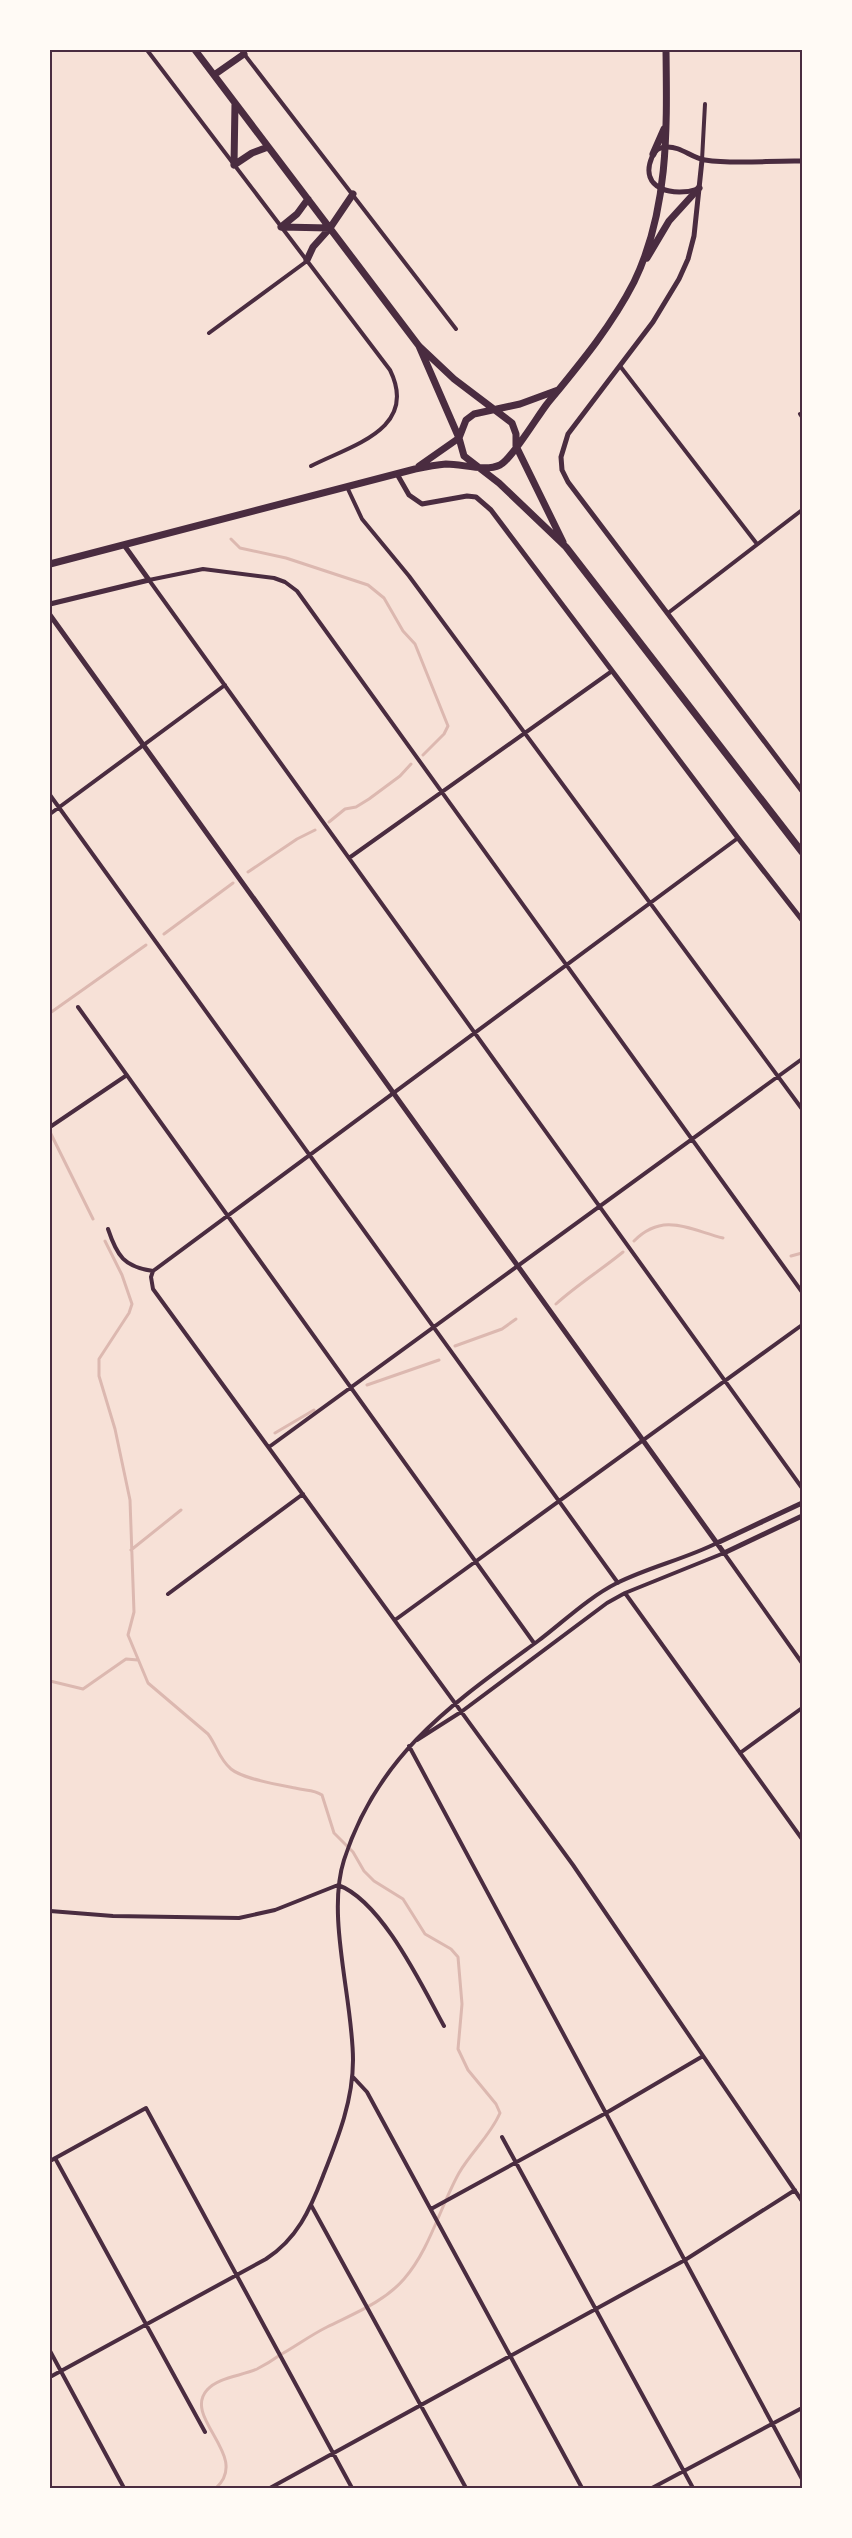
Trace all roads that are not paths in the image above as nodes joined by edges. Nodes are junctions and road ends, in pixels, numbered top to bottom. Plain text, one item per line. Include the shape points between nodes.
1 (147, 50) edge
2 (195, 50) edge
3 (666, 50) edge
4 (242, 52) edge
5 (214, 75) junction
6 (235, 103) junction
7 (705, 104) dead end
8 (666, 123) junction
9 (268, 147) junction
10 (665, 147) junction
11 (653, 154) junction
12 (702, 160) junction
13 (802, 161) edge
14 (234, 165) junction
15 (699, 188) junction
16 (661, 190) junction
17 (353, 194) junction
18 (308, 200) junction
19 (281, 227) junction
20 (330, 228) junction
21 (307, 260) junction
22 (634, 281) junction
23 (456, 329) dead end
24 (209, 333) dead end
25 (420, 345) junction
26 (620, 366) junction
27 (560, 389) junction
28 (493, 410) junction
29 (459, 438) junction
30 (516, 446) junction
31 (310, 466) dead end
32 (478, 467) junction
33 (415, 469) junction
34 (397, 474) junction
35 (347, 487) junction
36 (802, 510) edge
37 (757, 544) junction
38 (124, 545) junction
39 (566, 547) junction
40 (50, 564) edge
41 (149, 580) junction
42 (50, 604) edge
43 (668, 613) junction
44 (50, 615) edge
45 (612, 671) junction
46 (225, 686) junction
47 (525, 733) junction
48 (143, 746) junction
49 (802, 790) edge
50 (442, 792) junction
51 (50, 795) edge
52 (58, 807) junction
53 (50, 814) edge
54 (738, 838) junction
55 (802, 852) edge
56 (349, 858) junction
57 (650, 903) junction
58 (802, 920) edge
59 (567, 965) junction
60 (78, 1007) dead end
61 (475, 1033) junction
62 (802, 1059) edge
63 (127, 1074) junction
64 (778, 1076) junction
65 (393, 1093) junction
66 (802, 1109) edge
67 (51, 1126) edge
68 (692, 1139) junction
69 (309, 1155) junction
70 (600, 1206) junction
71 (228, 1216) junction
72 (108, 1229) dead end
73 (518, 1266) junction
74 (153, 1271) junction
75 (802, 1292) edge
76 (802, 1325) edge
77 (434, 1328) junction
78 (725, 1381) junction
79 (351, 1388) junction
80 (643, 1441) junction
81 (269, 1447) junction
82 (802, 1488) edge
83 (303, 1494) junction
84 (559, 1502) junction
85 (802, 1503) edge
86 (802, 1516) edge
87 (717, 1543) junction
88 (724, 1554) junction
89 (476, 1562) junction
90 (618, 1583) junction
91 (625, 1593) junction
92 (168, 1594) dead end
93 (395, 1620) junction
94 (534, 1643) junction
95 (802, 1663) edge
96 (455, 1703) junction
97 (802, 1708) edge
98 (461, 1712) junction
99 (409, 1746) junction
100 (740, 1753) junction
101 (802, 1839) edge
102 (338, 1885) junction
103 (50, 1911) edge
104 (444, 2026) dead end
105 (704, 2056) junction
106 (352, 2077) junction
107 (606, 2113) junction
108 (502, 2137) dead end
109 (55, 2158) junction
110 (50, 2161) edge
111 (516, 2163) junction
112 (795, 2190) junction
113 (802, 2201) edge
114 (311, 2205) junction
115 (432, 2211) junction
116 (685, 2260) junction
117 (237, 2276) junction
118 (596, 2310) junction
119 (146, 2325) junction
120 (50, 2351) edge
121 (510, 2356) junction
122 (61, 2372) junction
123 (50, 2378) edge
124 (421, 2406) junction
125 (802, 2408) edge
126 (773, 2424) junction
127 (205, 2432) dead end
128 (333, 2454) junction
129 (684, 2472) junction
130 (802, 2479) edge
131 (124, 2488) edge
132 (270, 2488) edge
133 (352, 2488) edge
134 (466, 2488) edge
135 (582, 2488) edge
136 (652, 2488) edge
137 (693, 2488) edge

1 - 14 street
2 - 5 highway
3 - 8 highway
4 - 5 highway
4 - 17 street
5 - 6 highway
6 - 9 highway
6 - 14 highway
7 - 12 street
8 - 10 highway
8 - 11 highway
9 - 14 highway
9 - 18 highway
10 - 11 street
10 - 12 street
10 - 16 highway
11 - 16 street via 650,174
12 - 13 street
12 - 15 street
14 - 19 street
15 - 16 street via 678,194
15 - 22 highway via 669,221
15 - 26 street via 694,236 679,279
16 - 22 highway via 655,224
17 - 20 highway
17 - 23 street
18 - 19 highway
18 - 20 highway
19 - 20 highway
19 - 21 street
20 - 21 highway
20 - 25 highway
21 - 24 street
21 - 31 street via 390,370 399,396 391,421 379,432
22 - 27 highway via 603,334
25 - 28 highway
25 - 29 highway
26 - 37 street
26 - 43 street via 574,425 564,445 562,470
27 - 28 highway
27 - 30 highway
28 - 29 highway via 474,414 461,428
28 - 30 highway via 512,423
29 - 32 highway via 464,456
29 - 33 highway
30 - 32 highway via 502,464
30 - 39 highway
32 - 33 highway via 446,464
32 - 39 highway
33 - 34 highway
34 - 35 highway
34 - 45 street via 410,495 422,504 467,496 483,501
35 - 38 highway
35 - 47 street via 362,519
36 - 37 street
37 - 43 street
38 - 40 highway
38 - 41 street
39 - 55 highway
41 - 42 street
41 - 46 street
41 - 50 street via 203,569 285,582 297,591
43 - 49 street
44 - 48 street
45 - 47 street
45 - 54 street
46 - 48 street
46 - 56 street
47 - 50 street
47 - 57 street
48 - 52 street
48 - 65 street
50 - 56 street
50 - 59 street
51 - 52 street
52 - 53 street
52 - 69 street
54 - 57 street
54 - 58 street
56 - 61 street
57 - 59 street
57 - 64 street
59 - 61 street
59 - 68 street
60 - 63 street
61 - 65 street
61 - 70 street
62 - 64 street
63 - 67 street
63 - 71 street
64 - 66 street
64 - 68 street
65 - 69 street
65 - 73 street
68 - 70 street
68 - 75 street
69 - 71 street
69 - 77 street
70 - 73 street
70 - 78 street
71 - 74 street
71 - 79 street
72 - 74 street via 125,1262
73 - 77 street
73 - 80 street
74 - 81 street via 153,1289
76 - 78 street
77 - 79 street
77 - 84 street
78 - 80 street
78 - 82 street
79 - 81 street
79 - 89 street
80 - 84 street
80 - 87 street
81 - 83 street
83 - 92 street
83 - 93 street
84 - 89 street
84 - 90 street
85 - 87 street
86 - 88 street
87 - 88 street
87 - 90 street
88 - 91 street
88 - 95 street
89 - 93 street
89 - 94 street
90 - 94 street
91 - 98 street
91 - 100 street
93 - 96 street
94 - 96 street
96 - 98 street
96 - 99 street
97 - 100 street
98 - 99 street
98 - 105 street via 573,1865
99 - 102 street via 382,1779 350,1844
99 - 107 street
100 - 101 street
102 - 103 street via 275,1910 239,1918
102 - 104 street via 356,1895 392,1935
102 - 106 street
105 - 107 street
105 - 112 street
106 - 114 street via 345,2120
106 - 115 street via 367,2092
107 - 111 street
107 - 116 street
108 - 111 street
109 - 110 street
109 - 117 street via 146,2108
109 - 119 street
111 - 115 street
111 - 118 street
112 - 113 street
112 - 116 street
114 - 117 street via 285,2245
114 - 124 street
115 - 121 street
116 - 118 street
116 - 126 street
117 - 119 street
117 - 128 street
118 - 121 street
118 - 129 street
119 - 122 street
119 - 127 street
120 - 122 street
121 - 124 street
121 - 135 street
122 - 123 street
122 - 131 street
124 - 128 street
124 - 134 street
125 - 126 street
126 - 129 street
126 - 130 street
128 - 132 street
128 - 133 street
129 - 136 street
129 - 137 street

